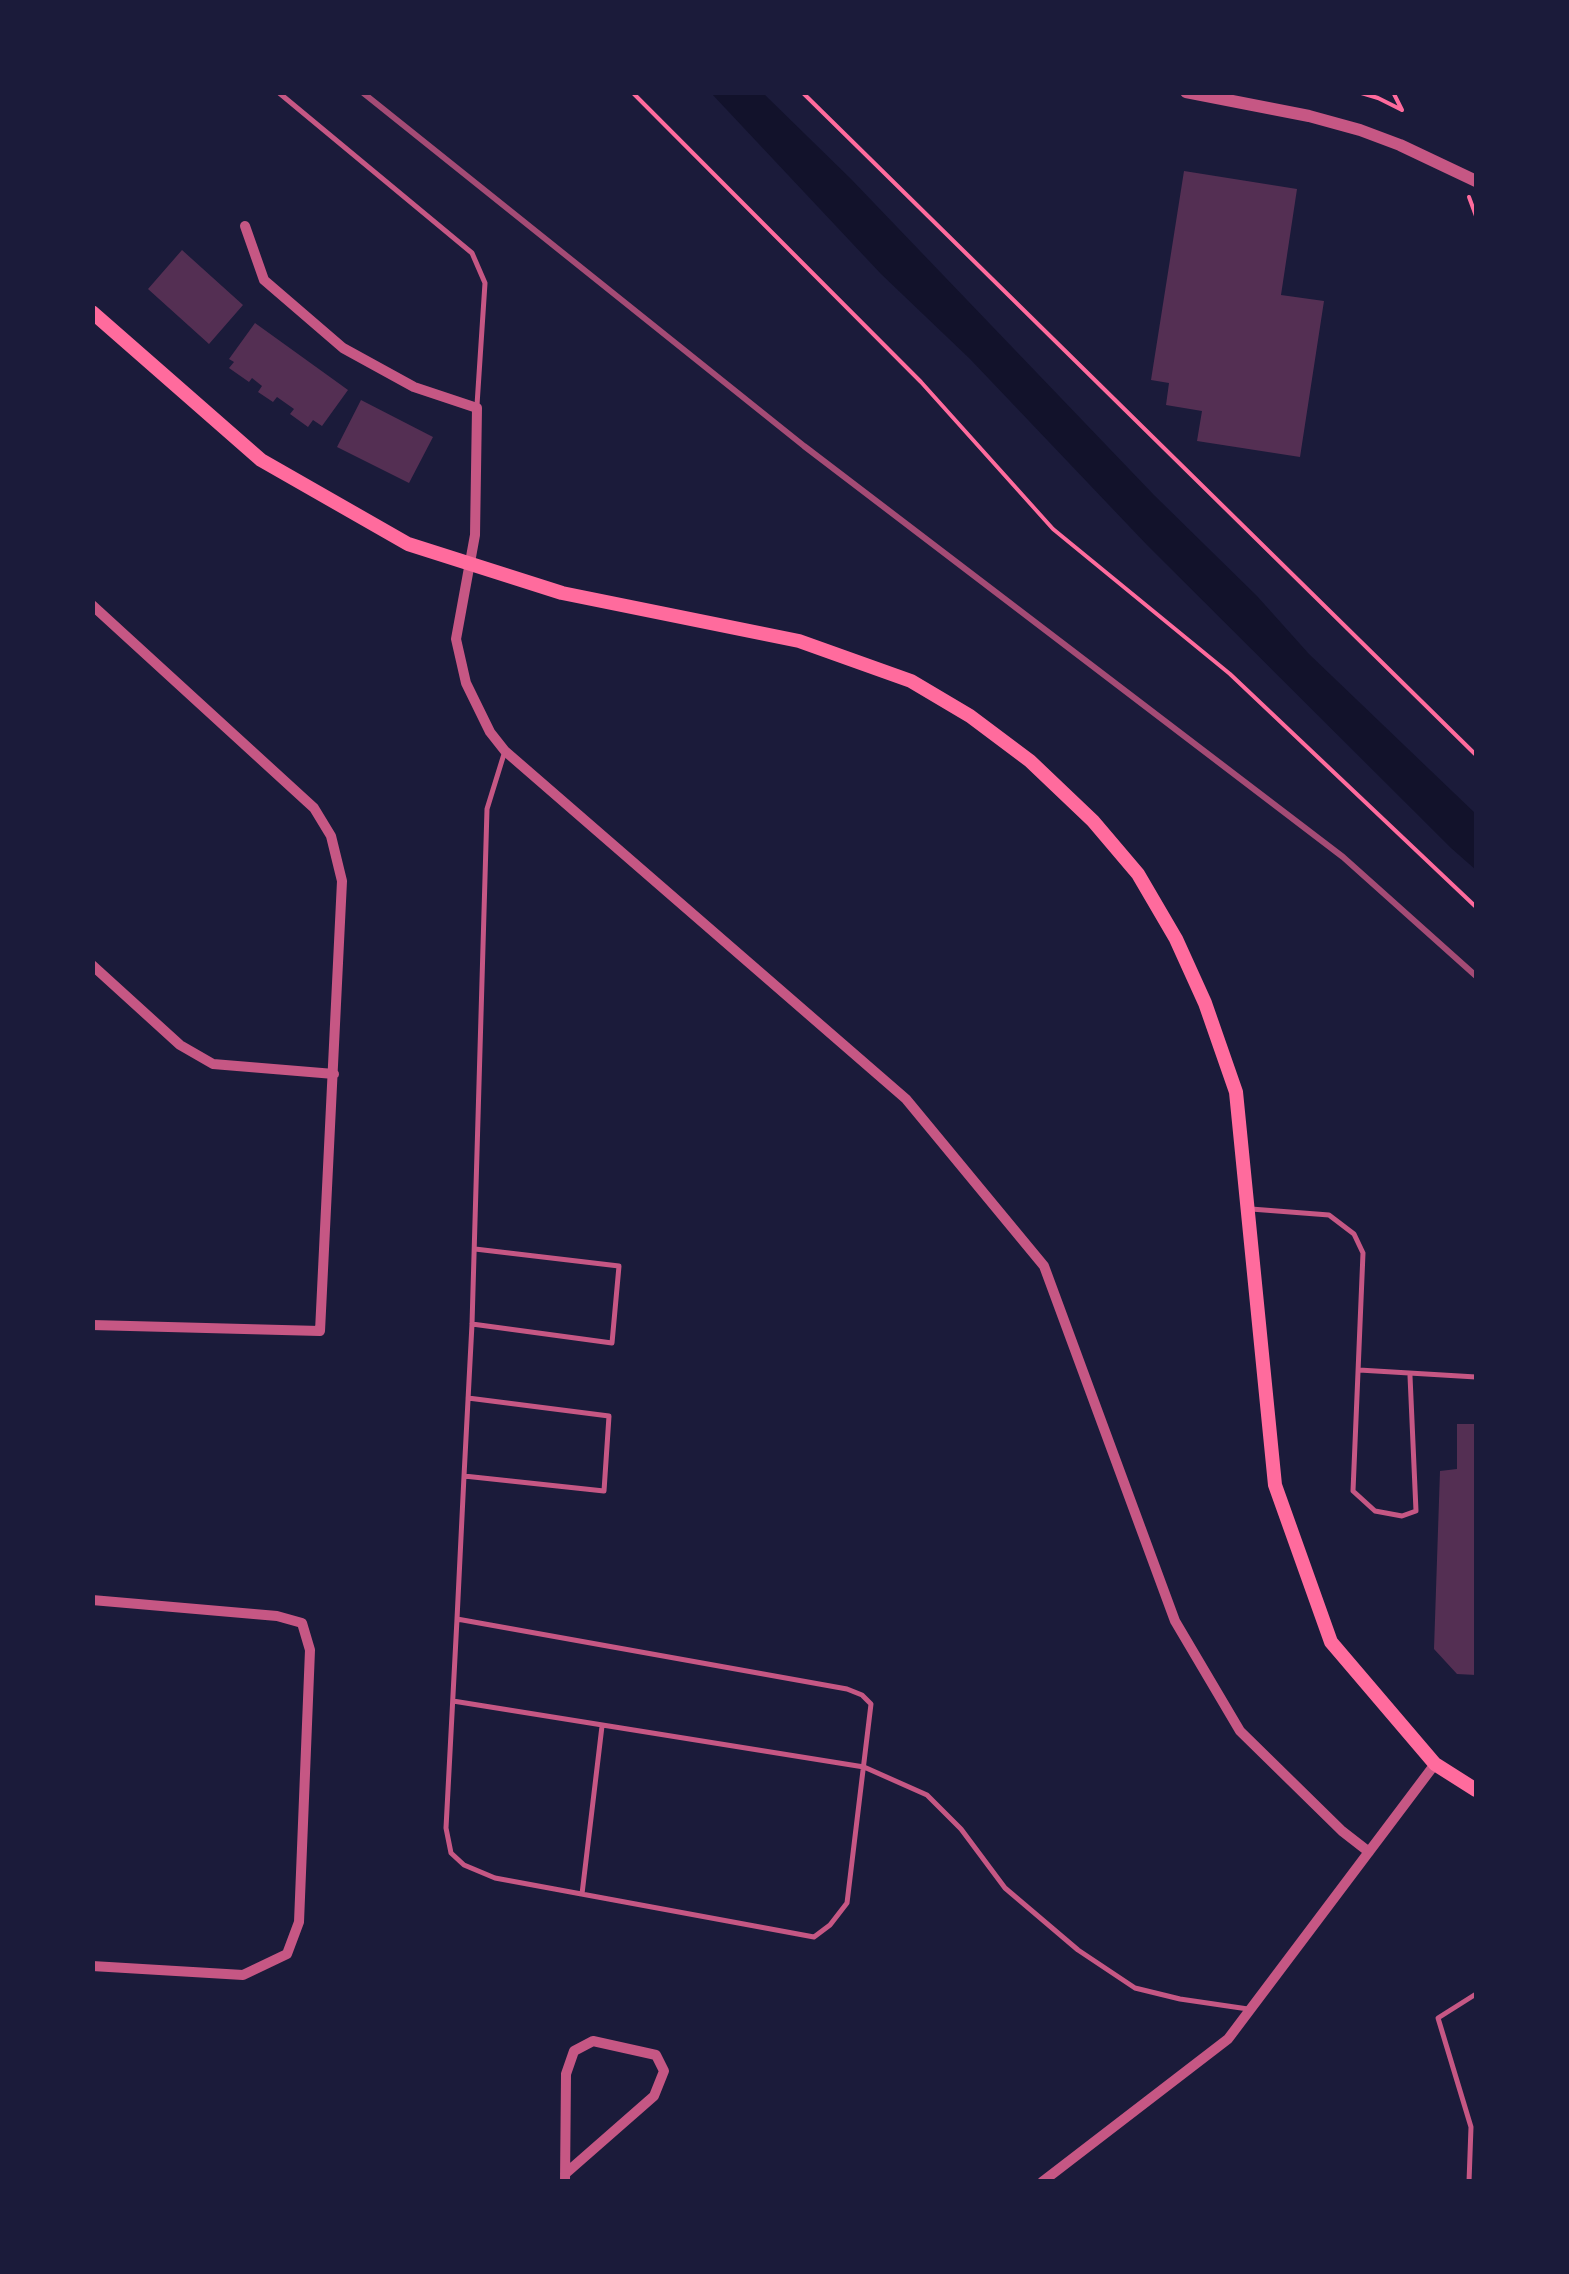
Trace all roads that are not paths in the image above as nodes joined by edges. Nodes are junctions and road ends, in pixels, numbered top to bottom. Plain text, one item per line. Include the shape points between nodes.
1 (278, 92) edge
2 (1186, 92) edge
3 (1476, 180) edge
4 (245, 226) dead end
5 (92, 312) edge
6 (477, 408) junction
7 (470, 564) junction
8 (92, 606) edge
9 (505, 751) junction
10 (92, 965) edge
11 (334, 1074) junction
12 (1248, 1208) junction
13 (474, 1249) junction
14 (472, 1324) junction
15 (92, 1325) edge
16 (1359, 1370) junction
17 (1410, 1376) junction
18 (1476, 1377) edge
19 (468, 1398) junction
20 (464, 1476) junction
21 (92, 1600) edge
22 (457, 1620) junction
23 (453, 1700) junction
24 (602, 1726) junction
25 (1435, 1764) junction
26 (864, 1767) junction
27 (1476, 1790) edge
28 (1369, 1852) junction
29 (582, 1894) junction
30 (92, 1966) edge
31 (1476, 1994) edge
32 (1250, 2009) junction
33 (565, 2178) edge
34 (1042, 2182) edge
35 (1469, 2182) edge

1 - 6 lane via 472,253 485,283
2 - 3 street via 1360,130
4 - 6 street via 264,280 343,348 414,388
5 - 7 main road via 261,460 408,544
6 - 7 street
7 - 9 street via 456,639 466,683
7 - 12 main road via 562,593 800,641 911,681 1030,760 1138,874 1176,938 1236,1092
8 - 11 street via 314,808 331,836 342,881
9 - 13 lane via 487,810
9 - 28 street via 906,1099 1044,1266 1175,1622 1240,1731
10 - 11 street via 180,1045 213,1064
11 - 15 street via 320,1330
12 - 16 lane via 1329,1215 1354,1234 1363,1253
12 - 25 main road via 1275,1485 1331,1642
13 - 14 lane
13 - 14 lane via 619,1266 612,1343
14 - 19 lane
16 - 17 lane
16 - 17 lane via 1354,1491 1374,1512 1402,1516 1416,1511
17 - 18 lane
19 - 20 lane
19 - 20 lane via 608,1416 604,1491
20 - 22 lane
21 - 30 street via 277,1616 302,1622 310,1650 298,1922 287,1954 243,1975
22 - 23 lane
22 - 26 lane via 847,1689 872,1704
23 - 24 lane
23 - 29 lane via 446,1828 451,1854 496,1878
24 - 26 lane
24 - 29 lane
25 - 27 main road
25 - 28 street
26 - 29 lane via 847,1903 814,1937
26 - 32 lane via 927,1795 1005,1888 1135,1988
28 - 32 street
31 - 35 lane via 1438,2018 1471,2127
32 - 34 street via 1228,2039
33 - 33 street via 654,2096 664,2071 656,2055 593,2041 574,2051 566,2074

